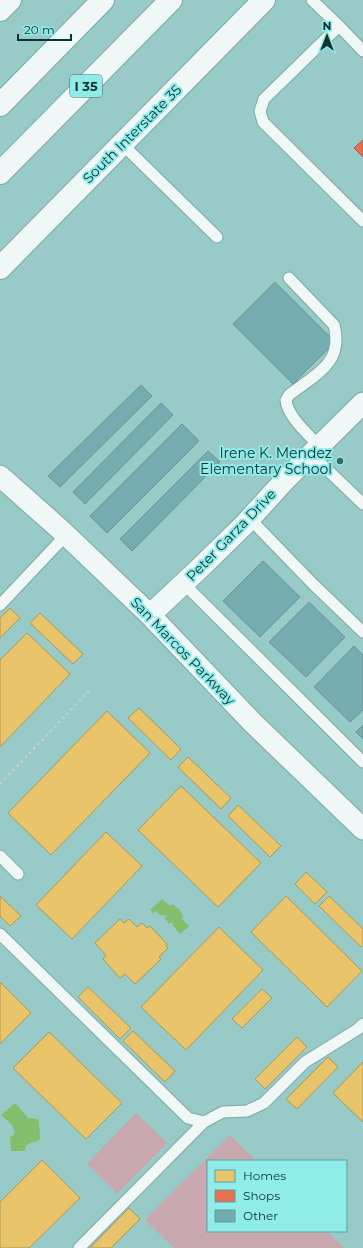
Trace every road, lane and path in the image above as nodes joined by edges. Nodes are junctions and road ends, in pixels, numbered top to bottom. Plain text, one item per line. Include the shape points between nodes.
1 (103, 0) edge
2 (171, 0) edge
3 (264, 0) edge
4 (312, 0) edge
5 (339, 26) junction
6 (363, 51) edge
7 (0, 105) edge
8 (122, 144) junction
9 (0, 173) edge
10 (363, 221) edge
11 (217, 237) dead end
12 (0, 268) edge
13 (289, 278) dead end
14 (363, 403) edge
15 (315, 450) junction
16 (0, 476) edge
17 (363, 504) edge
18 (249, 518) junction
19 (66, 535) junction
20 (183, 583) junction
21 (0, 605) edge
22 (150, 615) junction
23 (363, 632) edge
24 (91, 689) dead end
25 (363, 762) edge
26 (0, 784) edge
27 (363, 829) edge
28 (0, 856) edge
29 (18, 874) dead end
30 (0, 934) edge
31 (363, 1024) edge
32 (204, 1122) junction
33 (79, 1248) edge

1 - 7 main road
2 - 9 main road, I 35
3 - 8 main road, South Interstate 35
4 - 5 lane
5 - 6 lane
5 - 10 lane via 264,99 260,110 263,122
8 - 11 lane
8 - 12 main road, South Interstate 35
13 - 15 lane via 334,325 336,334 336,348 328,364 286,400 290,413
14 - 15 street, Peter Garza Drive
15 - 17 lane
15 - 18 street, Peter Garza Drive
16 - 19 street, San Marcos Parkway
18 - 20 street, Peter Garza Drive
18 - 23 lane
19 - 21 lane
19 - 22 street, San Marcos Parkway
20 - 22 street, Peter Garza Drive
20 - 25 lane
22 - 27 street, San Marcos Parkway via 253,723
24 - 26 path
28 - 29 lane
30 - 32 lane via 188,1118
31 - 32 lane via 305,1062 264,1103 247,1111 223,1112
32 - 33 lane

